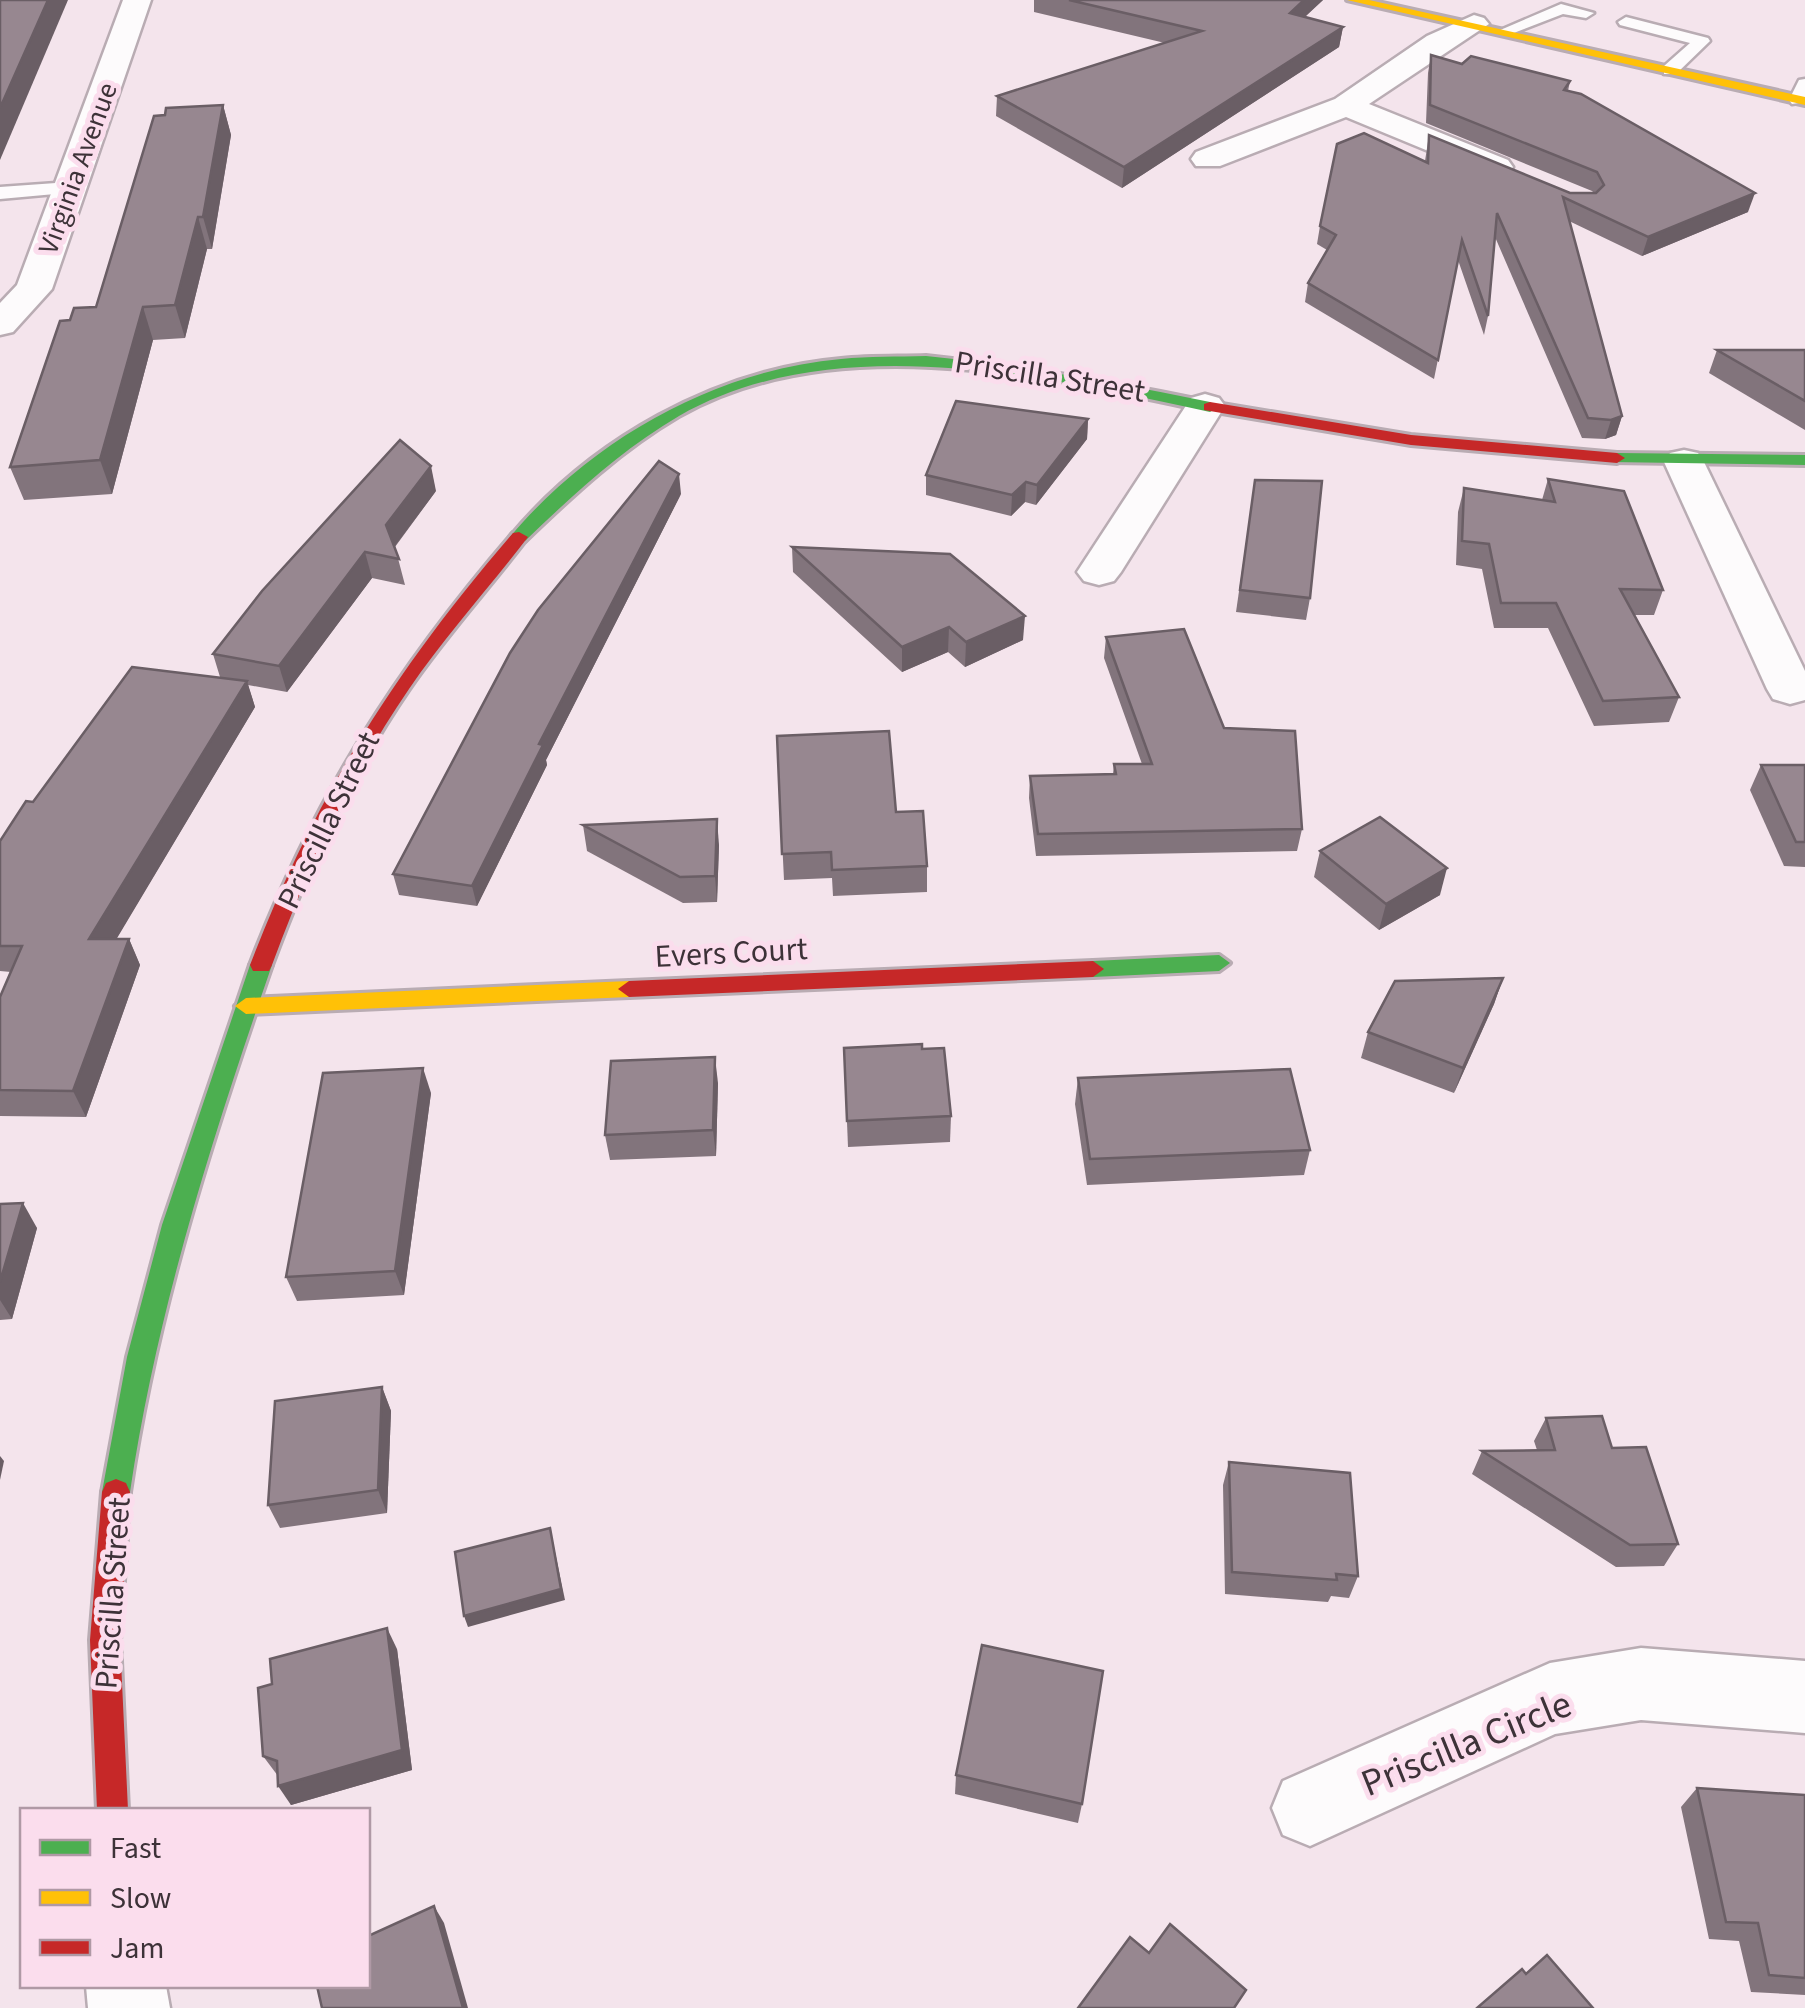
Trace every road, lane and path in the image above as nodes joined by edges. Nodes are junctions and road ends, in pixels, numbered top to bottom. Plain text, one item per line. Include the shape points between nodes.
1 (137, 0) edge
2 (1353, 0) edge
3 (1395, 4) edge
4 (1586, 14) dead end
5 (1626, 22) dead end
6 (1474, 24) junction
7 (1506, 32) junction
8 (1670, 70) junction
9 (1803, 95) edge
10 (1346, 106) junction
11 (1208, 159) dead end
12 (1525, 179) edge
13 (70, 188) junction
14 (0, 192) edge
15 (0, 324) edge
16 (1205, 406) junction
17 (1805, 460) edge
18 (1684, 462) junction
19 (1099, 572) dead end
20 (1790, 689) dead end
21 (1219, 963) dead end
22 (246, 1006) junction
23 (1805, 1696) edge
24 (112, 1808) edge
25 (1310, 1808) dead end

1 - 13 street, Virginia Avenue
2 - 3 street
3 - 6 street
4 - 7 lane via 1562,9
5 - 8 lane via 1702,41
6 - 7 street
6 - 10 street
7 - 8 street
8 - 9 street
10 - 11 street
10 - 12 street
13 - 14 lane
13 - 15 street, Virginia Avenue via 34,289
16 - 18 street, Priscilla Street via 1365,434
16 - 19 street
16 - 22 street, Priscilla Street via 1008,364 890,358 787,370 680,408 622,442 552,501 462,601 362,739 302,855
17 - 18 street, Priscilla Street
18 - 20 street
21 - 22 street, Evers Court
22 - 24 street, Priscilla Street via 204,1115 148,1314 110,1539 104,1712
23 - 25 street, Priscilla Circle via 1641,1684 1550,1699

